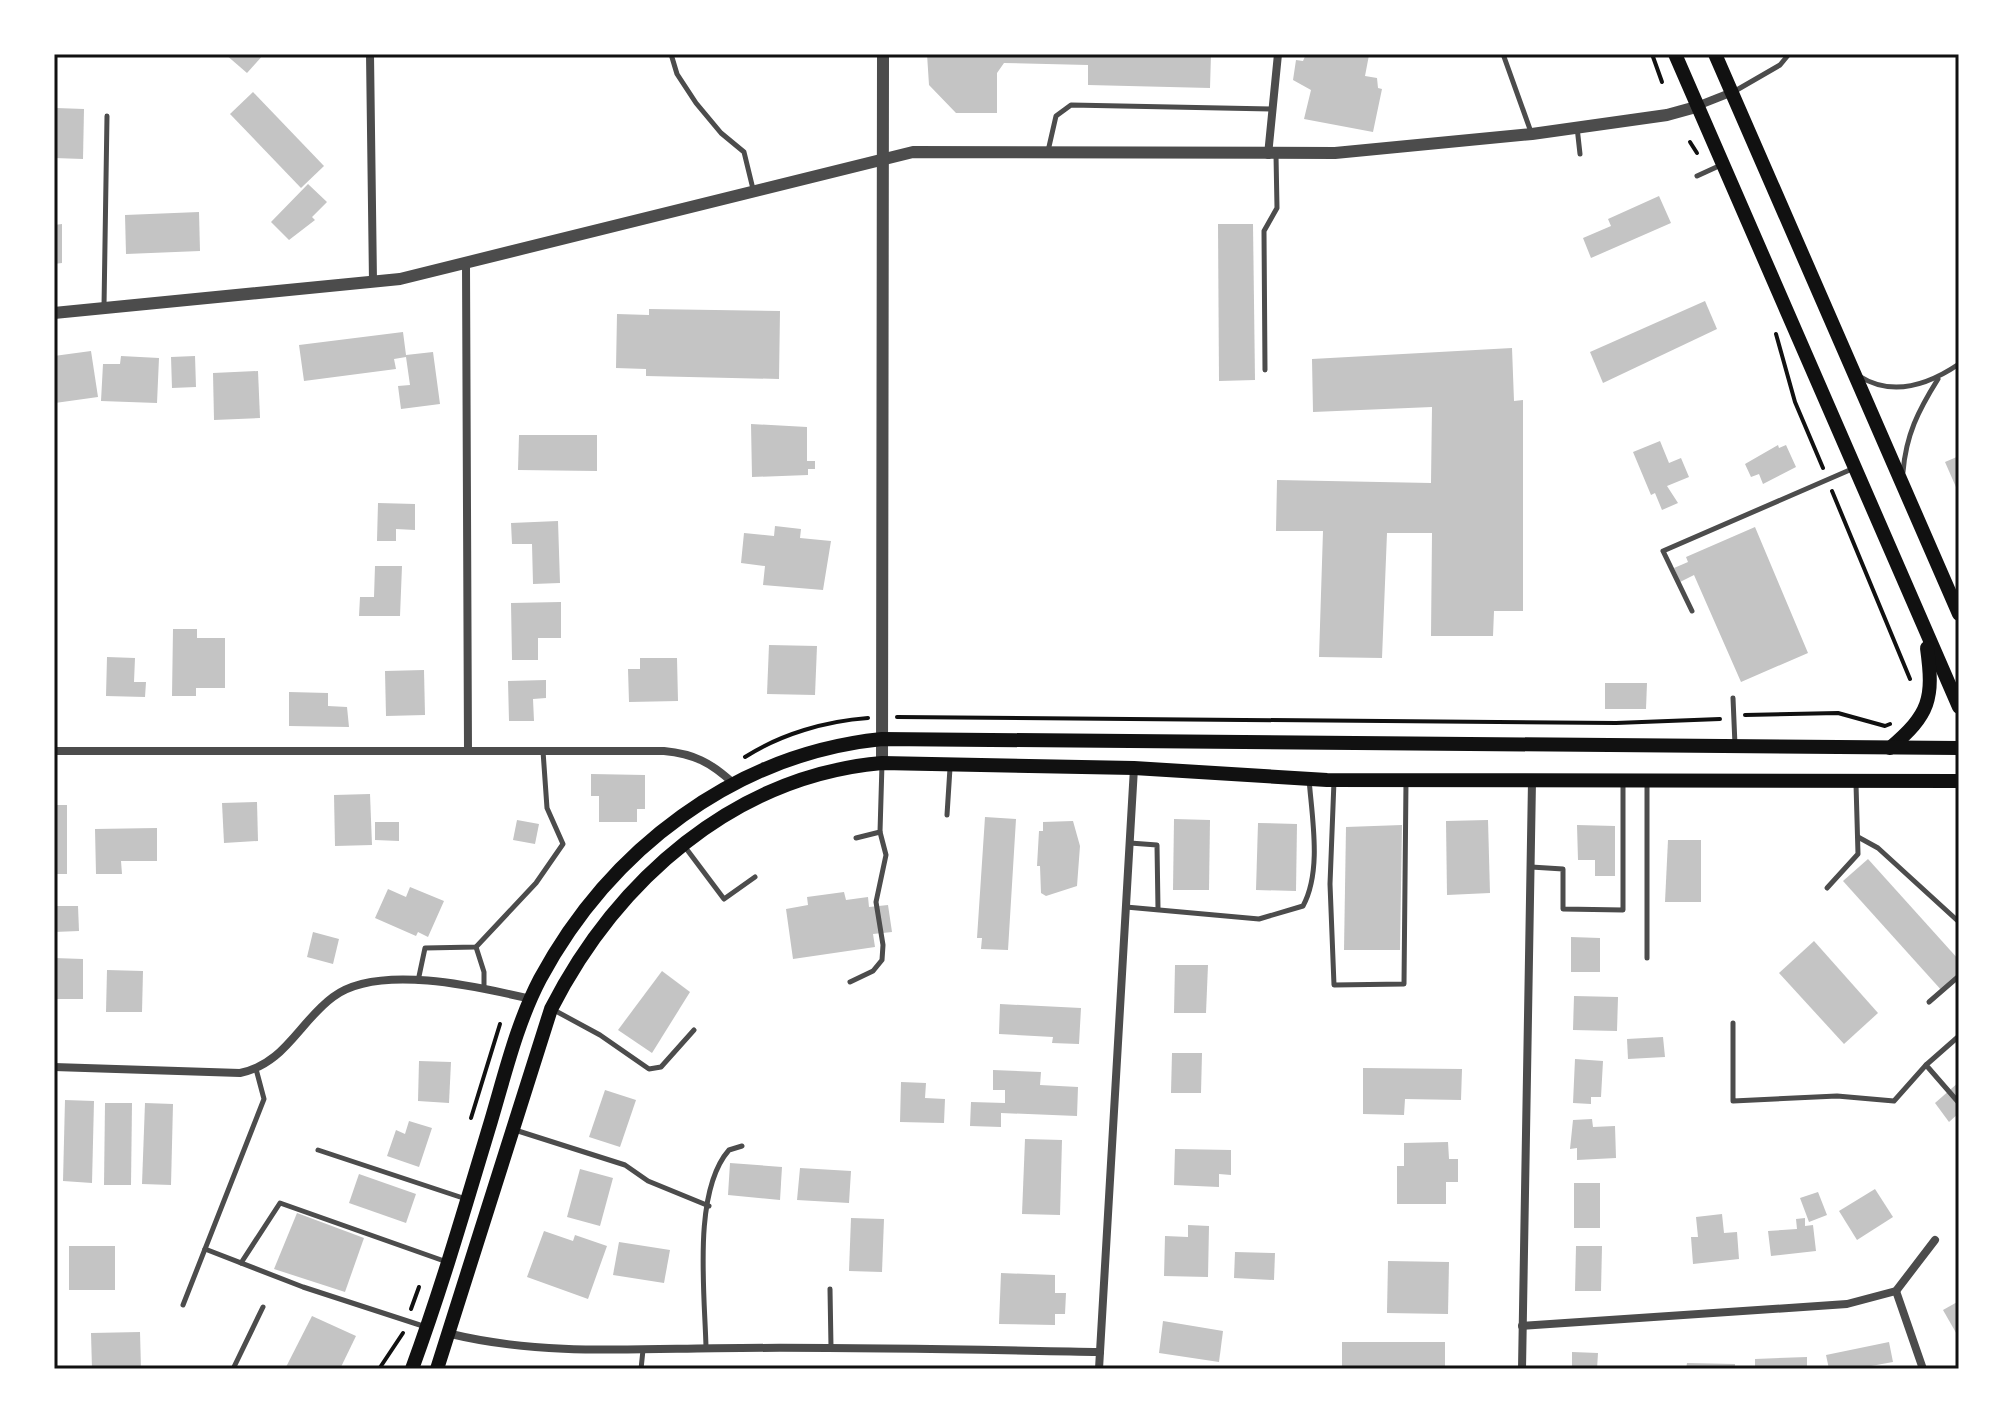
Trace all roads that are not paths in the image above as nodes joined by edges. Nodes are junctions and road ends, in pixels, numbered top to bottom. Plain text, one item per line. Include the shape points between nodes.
1 (370, 54) edge
2 (671, 54) edge
3 (883, 54) edge
4 (1278, 54) edge
5 (1503, 54) edge
6 (1675, 54) edge
7 (1715, 54) edge
8 (1789, 54) edge
9 (1730, 93) junction
10 (1696, 107) junction
11 (1271, 109) junction
12 (107, 116) dead end
13 (1577, 126) junction
14 (1532, 134) junction
15 (1048, 153) junction
16 (1580, 154) dead end
17 (1272, 155) junction
18 (884, 157) junction
19 (1721, 165) junction
20 (1697, 176) dead end
21 (754, 190) junction
22 (466, 264) junction
23 (373, 282) junction
24 (104, 308) junction
25 (54, 313) edge
26 (1959, 364) edge
27 (1265, 370) dead end
28 (1851, 371) junction
29 (1939, 378) junction
30 (1853, 469) junction
31 (1902, 487) junction
32 (1692, 611) dead end
33 (1959, 614) edge
34 (1925, 632) junction
35 (1733, 698) dead end
36 (1959, 707) edge
37 (882, 739) junction
38 (1736, 747) junction
39 (1890, 748) junction
40 (1959, 748) edge
41 (54, 751) edge
42 (468, 751) junction
43 (543, 751) junction
44 (882, 763) junction
45 (951, 765) junction
46 (1134, 768) junction
47 (727, 778) junction
48 (1309, 778) junction
49 (1334, 780) junction
50 (1406, 780) junction
51 (1532, 781) junction
52 (1959, 781) edge
53 (1623, 782) junction
54 (1647, 782) junction
55 (1856, 783) junction
56 (947, 815) dead end
57 (880, 832) junction
58 (1858, 837) junction
59 (856, 838) dead end
60 (1130, 843) junction
61 (682, 844) junction
62 (1530, 867) junction
63 (755, 877) dead end
64 (1827, 888) dead end
65 (1126, 907) junction
66 (1158, 909) junction
67 (1959, 922) edge
68 (476, 947) junction
69 (1647, 958) dead end
70 (1959, 976) edge
71 (418, 982) junction
72 (850, 982) dead end
73 (484, 990) junction
74 (531, 999) junction
75 (1929, 1002) dead end
76 (551, 1009) junction
77 (1733, 1023) dead end
78 (694, 1030) dead end
79 (1959, 1036) edge
80 (1926, 1065) junction
81 (54, 1067) edge
82 (256, 1069) junction
83 (1959, 1103) edge
84 (514, 1129) junction
85 (742, 1146) dead end
86 (318, 1150) dead end
87 (467, 1199) junction
88 (709, 1206) junction
89 (1935, 1240) dead end
90 (205, 1249) junction
91 (448, 1262) junction
92 (241, 1263) junction
93 (830, 1289) dead end
94 (1896, 1291) junction
95 (183, 1305) dead end
96 (263, 1307) dead end
97 (1522, 1326) junction
98 (427, 1327) junction
99 (451, 1334) junction
100 (831, 1347) junction
101 (706, 1348) junction
102 (643, 1350) junction
103 (1100, 1352) junction
104 (233, 1369) edge
105 (412, 1369) edge
106 (437, 1369) edge
107 (641, 1369) edge
108 (1099, 1369) edge
109 (1522, 1369) edge
110 (1923, 1369) edge

1 - 23 street
2 - 21 lane via 696,103 744,152
3 - 18 street
4 - 11 street
5 - 14 lane
6 - 10 main road
7 - 9 main road
8 - 9 lane via 1780,65
9 - 10 street
9 - 28 main road
10 - 13 street
10 - 19 main road
11 - 15 lane via 1071,105 1056,116
11 - 17 street
12 - 24 lane
13 - 14 street
13 - 16 lane
14 - 17 street
15 - 17 street
15 - 18 street via 913,152
17 - 27 lane via 1277,208 1264,231
18 - 21 street
18 - 37 street
19 - 20 lane
19 - 30 main road
21 - 22 street
22 - 23 street
22 - 42 street
23 - 24 street
24 - 25 street
26 - 29 lane
28 - 29 lane via 1873,385 1900,389
28 - 31 main road
29 - 31 lane via 1914,417
30 - 32 lane via 1663,551
30 - 34 main road
31 - 33 main road
34 - 36 main road
34 - 39 main road via 1933,687 1927,708
35 - 38 lane
37 - 38 main road
37 - 44 street
37 - 47 main road via 846,743
38 - 39 main road
39 - 40 main road
41 - 42 street
42 - 43 street
43 - 47 street via 692,754
43 - 68 lane via 547,808 563,844 536,883
44 - 45 main road
44 - 57 lane
44 - 61 main road via 805,779 739,805
45 - 46 main road
45 - 56 lane
46 - 48 main road
46 - 60 street
47 - 74 main road via 632,856 575,924
48 - 49 main road
48 - 66 lane via 1311,891 1303,906 1259,919
49 - 50 main road
49 - 50 lane via 1334,985 1404,984
50 - 51 main road
51 - 53 main road
51 - 62 street
52 - 55 main road
53 - 54 main road
53 - 62 lane via 1623,910 1563,909 1563,869
54 - 55 main road
54 - 69 lane
55 - 58 lane
57 - 59 lane
57 - 72 lane via 886,855 876,902 882,960
58 - 64 lane via 1858,854
58 - 67 lane via 1878,848
60 - 65 street
60 - 66 lane via 1157,845
61 - 63 lane via 724,899
61 - 76 main road via 601,926
62 - 97 street
65 - 66 lane
65 - 103 street
68 - 71 lane via 425,948
68 - 73 lane
70 - 75 lane
71 - 73 street
71 - 82 street via 390,979 351,986 331,998 278,1055
73 - 74 street
74 - 87 main road
76 - 78 lane via 649,1069 661,1067
76 - 84 main road
77 - 80 lane via 1733,1101 1837,1096 1894,1101
79 - 80 lane
80 - 83 lane
81 - 82 street via 240,1073
82 - 90 lane via 264,1099
84 - 88 lane via 625,1165 648,1181
84 - 99 main road
85 - 88 lane via 724,1156
86 - 87 lane
87 - 91 main road
88 - 101 lane via 701,1247
89 - 94 street
90 - 92 lane
90 - 95 lane
91 - 92 lane via 280,1203
91 - 98 main road
92 - 98 lane
93 - 100 lane
94 - 97 street via 1847,1304
94 - 110 street
96 - 104 lane
97 - 109 street
98 - 105 main road
99 - 102 street via 514,1347
99 - 106 main road
100 - 101 street
100 - 103 street
101 - 102 street
102 - 107 lane
103 - 108 street

